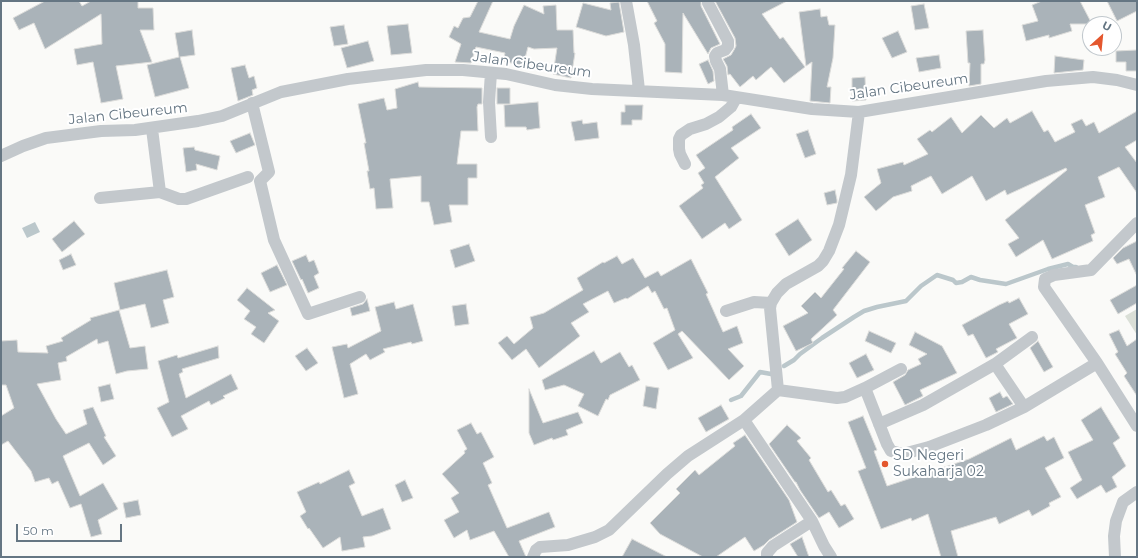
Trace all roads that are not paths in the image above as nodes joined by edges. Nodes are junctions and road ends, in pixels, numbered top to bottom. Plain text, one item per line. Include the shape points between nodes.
1 (626, 1) edge
2 (708, 3) dead end
3 (491, 73) junction
4 (1137, 85) edge
5 (639, 90) junction
6 (723, 95) junction
7 (736, 98) junction
8 (252, 103) junction
9 (859, 112) junction
10 (152, 129) junction
11 (491, 137) dead end
12 (1, 156) edge
13 (685, 164) dead end
14 (248, 177) dead end
15 (160, 192) junction
16 (100, 198) dead end
17 (1137, 223) edge
18 (360, 296) dead end
19 (771, 303) junction
20 (726, 311) dead end
21 (1032, 337) dead end
22 (1096, 363) junction
23 (995, 364) junction
24 (900, 370) dead end
25 (865, 388) junction
26 (778, 390) junction
27 (1024, 406) junction
28 (744, 420) junction
29 (879, 424) junction
30 (1137, 426) edge
31 (1137, 492) edge
32 (812, 521) junction
33 (533, 557) edge
34 (767, 557) edge
35 (831, 557) edge
36 (1115, 557) edge

1 - 5 street
2 - 6 street via 728,41 725,50 716,56
3 - 5 street, Jalan Cibeureum via 555,85
3 - 8 street, Jalan Cibeureum via 426,70 348,79 281,92
3 - 11 street
4 - 9 street, Jalan Cibeureum via 1093,77 1046,81
5 - 6 street, Jalan Cibeureum
6 - 7 street, Jalan Cibeureum
7 - 9 street, Jalan Cibeureum via 812,109
7 - 13 street via 720,117 681,135 679,149
8 - 10 street, Jalan Cibeureum via 222,116
8 - 18 street via 269,172 260,181 274,240 308,314
9 - 19 street via 851,175 839,225 829,251 818,266 786,284
10 - 12 street, Jalan Cibeureum via 46,138
10 - 15 street
14 - 15 street via 186,199
15 - 16 street
17 - 22 street via 1091,270 1054,275 1045,279 1044,287
19 - 20 street via 754,302
19 - 26 street
21 - 23 street
22 - 27 street
22 - 30 street
23 - 27 street
23 - 29 street via 923,404
24 - 25 street
25 - 26 street via 837,398
25 - 29 street
26 - 28 street
27 - 29 street via 986,425 903,454 895,453 889,448
28 - 32 street
28 - 33 street via 688,456 609,530 568,545 540,547
31 - 36 street via 1123,502 1116,521
32 - 34 street via 773,546
32 - 35 street

